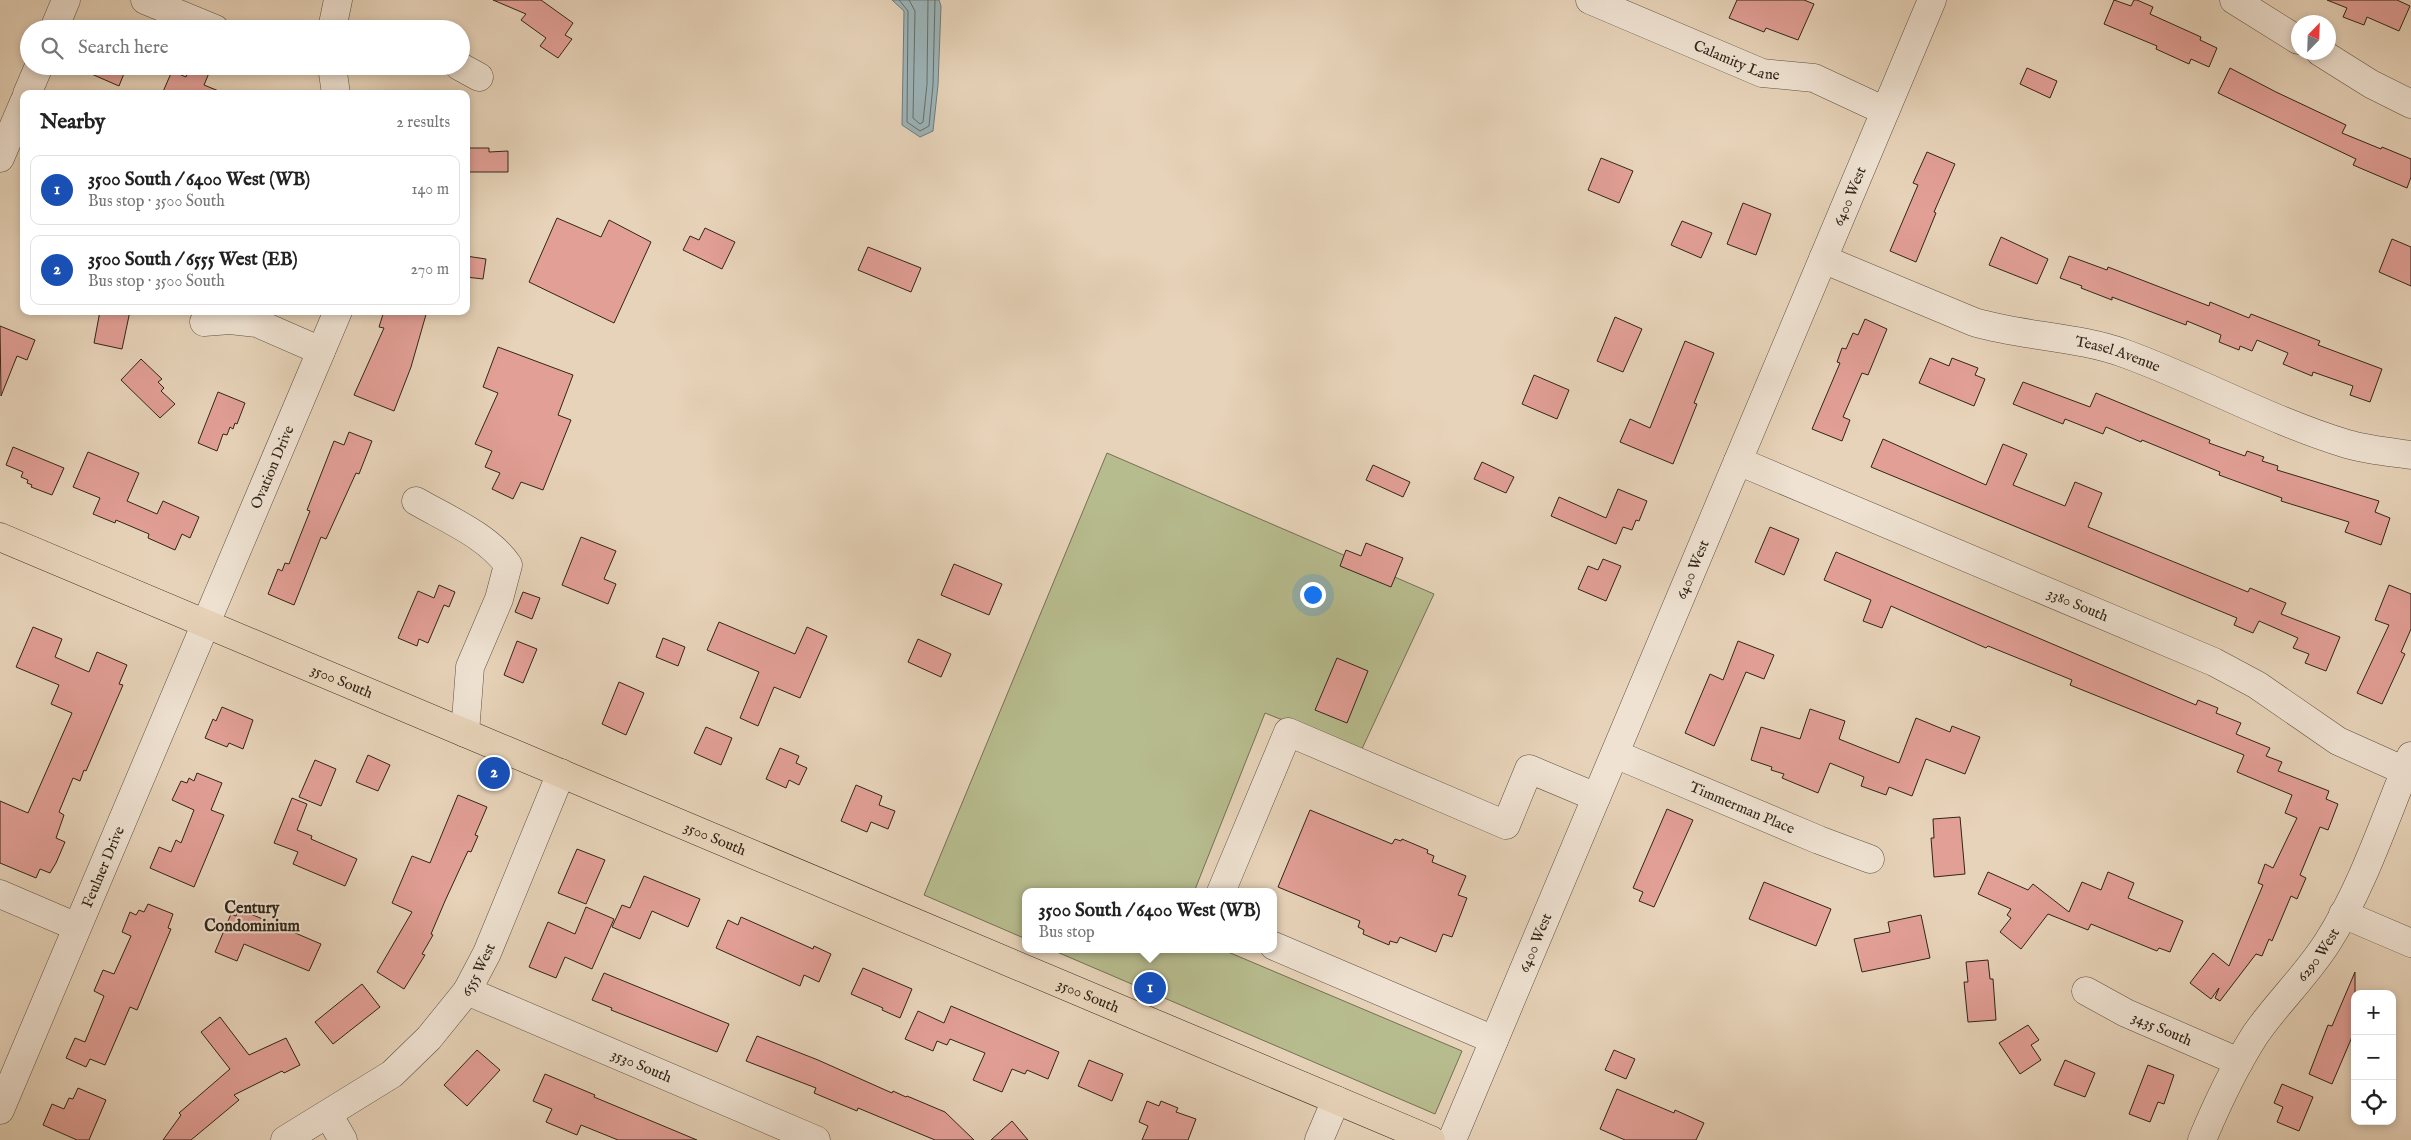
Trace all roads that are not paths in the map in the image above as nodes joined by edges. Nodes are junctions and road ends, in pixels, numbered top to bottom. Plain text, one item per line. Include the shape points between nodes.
1 (66, 0) edge
2 (144, 0) edge
3 (338, 0) edge
4 (1590, 0) edge
5 (1932, 0) edge
6 (2234, 0) edge
7 (58, 20) edge
8 (193, 20) edge
9 (334, 20) edge
10 (2291, 36) edge
11 (2333, 60) edge
12 (35, 75) edge
13 (333, 75) edge
14 (29, 90) edge
15 (335, 90) edge
16 (2411, 104) edge
17 (20, 111) edge
18 (1885, 111) junction
19 (0, 158) edge
20 (1823, 259) junction
21 (336, 315) edge
22 (204, 322) dead end
23 (321, 351) junction
24 (2411, 455) edge
25 (1738, 461) junction
26 (416, 501) dead end
27 (0, 537) edge
28 (205, 623) junction
29 (465, 733) junction
30 (1615, 754) junction
31 (2408, 764) edge
32 (561, 773) junction
33 (1596, 797) junction
34 (1870, 859) dead end
35 (1223, 888) edge
36 (0, 894) edge
37 (2343, 914) junction
38 (77, 926) junction
39 (2411, 943) edge
40 (1277, 947) edge
41 (2086, 990) dead end
42 (467, 991) junction
43 (1494, 1040) junction
44 (2239, 1062) junction
45 (1336, 1100) junction
46 (0, 1110) edge
47 (328, 1114) junction
48 (285, 1140) edge
49 (342, 1140) edge
50 (816, 1140) edge
51 (1319, 1140) edge
52 (1431, 1140) edge
53 (1452, 1140) edge
54 (2202, 1140) edge

1 - 7 street
2 - 8 street
3 - 9 street
4 - 18 street, Calamity Lane via 1762,73 1814,78
5 - 18 street, 6400 West
6 - 10 street
11 - 16 street
12 - 14 street
13 - 15 street
17 - 19 street
18 - 20 street, 6400 West
20 - 24 street, Teasel Avenue via 1974,322 1999,330 2093,344 2126,354 2307,430 2349,444
20 - 25 street, 6400 West
21 - 23 street, Ovation Drive
22 - 23 street via 230,320 257,324
23 - 28 street, Ovation Drive
25 - 30 street, 6400 West
25 - 31 street, 3380 South via 2214,662 2257,685 2338,741
26 - 29 street via 480,539 508,566 499,599 470,667
27 - 28 main road, 3500 South
28 - 29 main road, 3500 South
28 - 38 street, Feulner Drive
29 - 32 main road, 3500 South
30 - 33 street, 6400 West
30 - 34 street, Timmerman Place
31 - 37 street, 6290 West
32 - 42 street, 6555 West via 487,953
32 - 45 main road, 3500 South
33 - 35 street via 1529,769 1506,824 1288,732
33 - 43 street, 6400 West
36 - 38 street
37 - 39 street
37 - 44 street, 6290 West via 2318,957 2270,1015
38 - 46 street, Feulner Drive
40 - 43 street
41 - 44 street, 3435 South via 2126,1013
42 - 47 street, 6555 West via 429,1038 392,1074
42 - 50 street, 3530 South
43 - 53 street, 6400 West
44 - 54 street, 6290 West
45 - 51 street
45 - 52 main road, 3500 South
47 - 48 street, 6555 West
47 - 49 street

